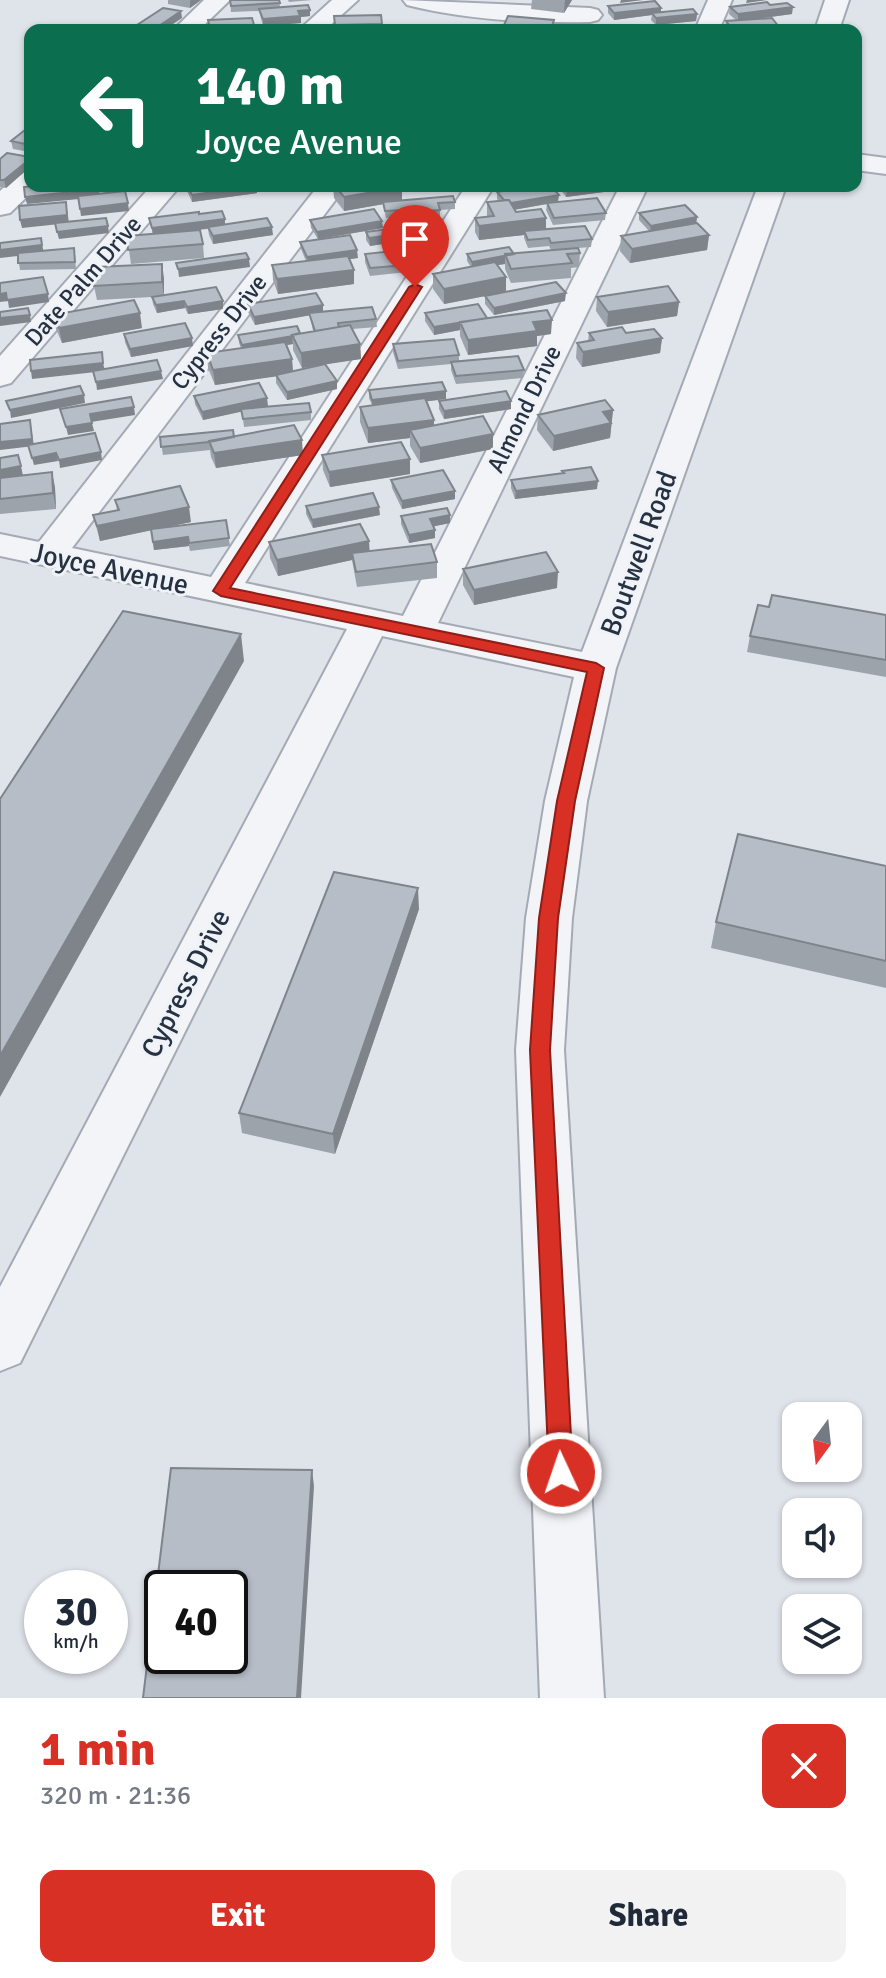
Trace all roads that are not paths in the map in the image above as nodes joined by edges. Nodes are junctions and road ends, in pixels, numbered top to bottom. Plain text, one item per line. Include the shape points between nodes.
1 (218, 0) edge
2 (346, 0) edge
3 (415, 0) edge
4 (720, 0) edge
5 (837, 0) edge
6 (590, 15) edge
7 (456, 20) edge
8 (192, 24) edge
9 (318, 24) edge
10 (710, 24) edge
11 (829, 24) edge
12 (862, 163) edge
13 (886, 166) edge
14 (24, 184) edge
15 (161, 192) edge
16 (327, 192) edge
17 (476, 192) edge
18 (631, 192) edge
19 (770, 192) edge
20 (0, 207) edge
21 (0, 376) edge
22 (0, 545) edge
23 (48, 555) junction
24 (221, 591) junction
25 (369, 623) junction
26 (414, 632) junction
27 (596, 668) junction
28 (0, 1344) edge
29 (572, 1698) edge

1 - 8 street
2 - 9 street
3 - 7 street
4 - 10 street
5 - 11 street
6 - 7 street
12 - 13 street
14 - 20 street
15 - 21 street, Date Palm Drive
16 - 23 street, Cypress Drive
17 - 24 street
18 - 26 street, Almond Drive
19 - 27 street, Boutwell Road
22 - 23 street, Joyce Avenue
23 - 24 street, Joyce Avenue
24 - 25 street, Joyce Avenue
25 - 26 street, Joyce Avenue
25 - 28 street, Cypress Drive
26 - 27 street, Joyce Avenue
27 - 29 street, Boutwell Road via 566,801 549,918 540,1050

